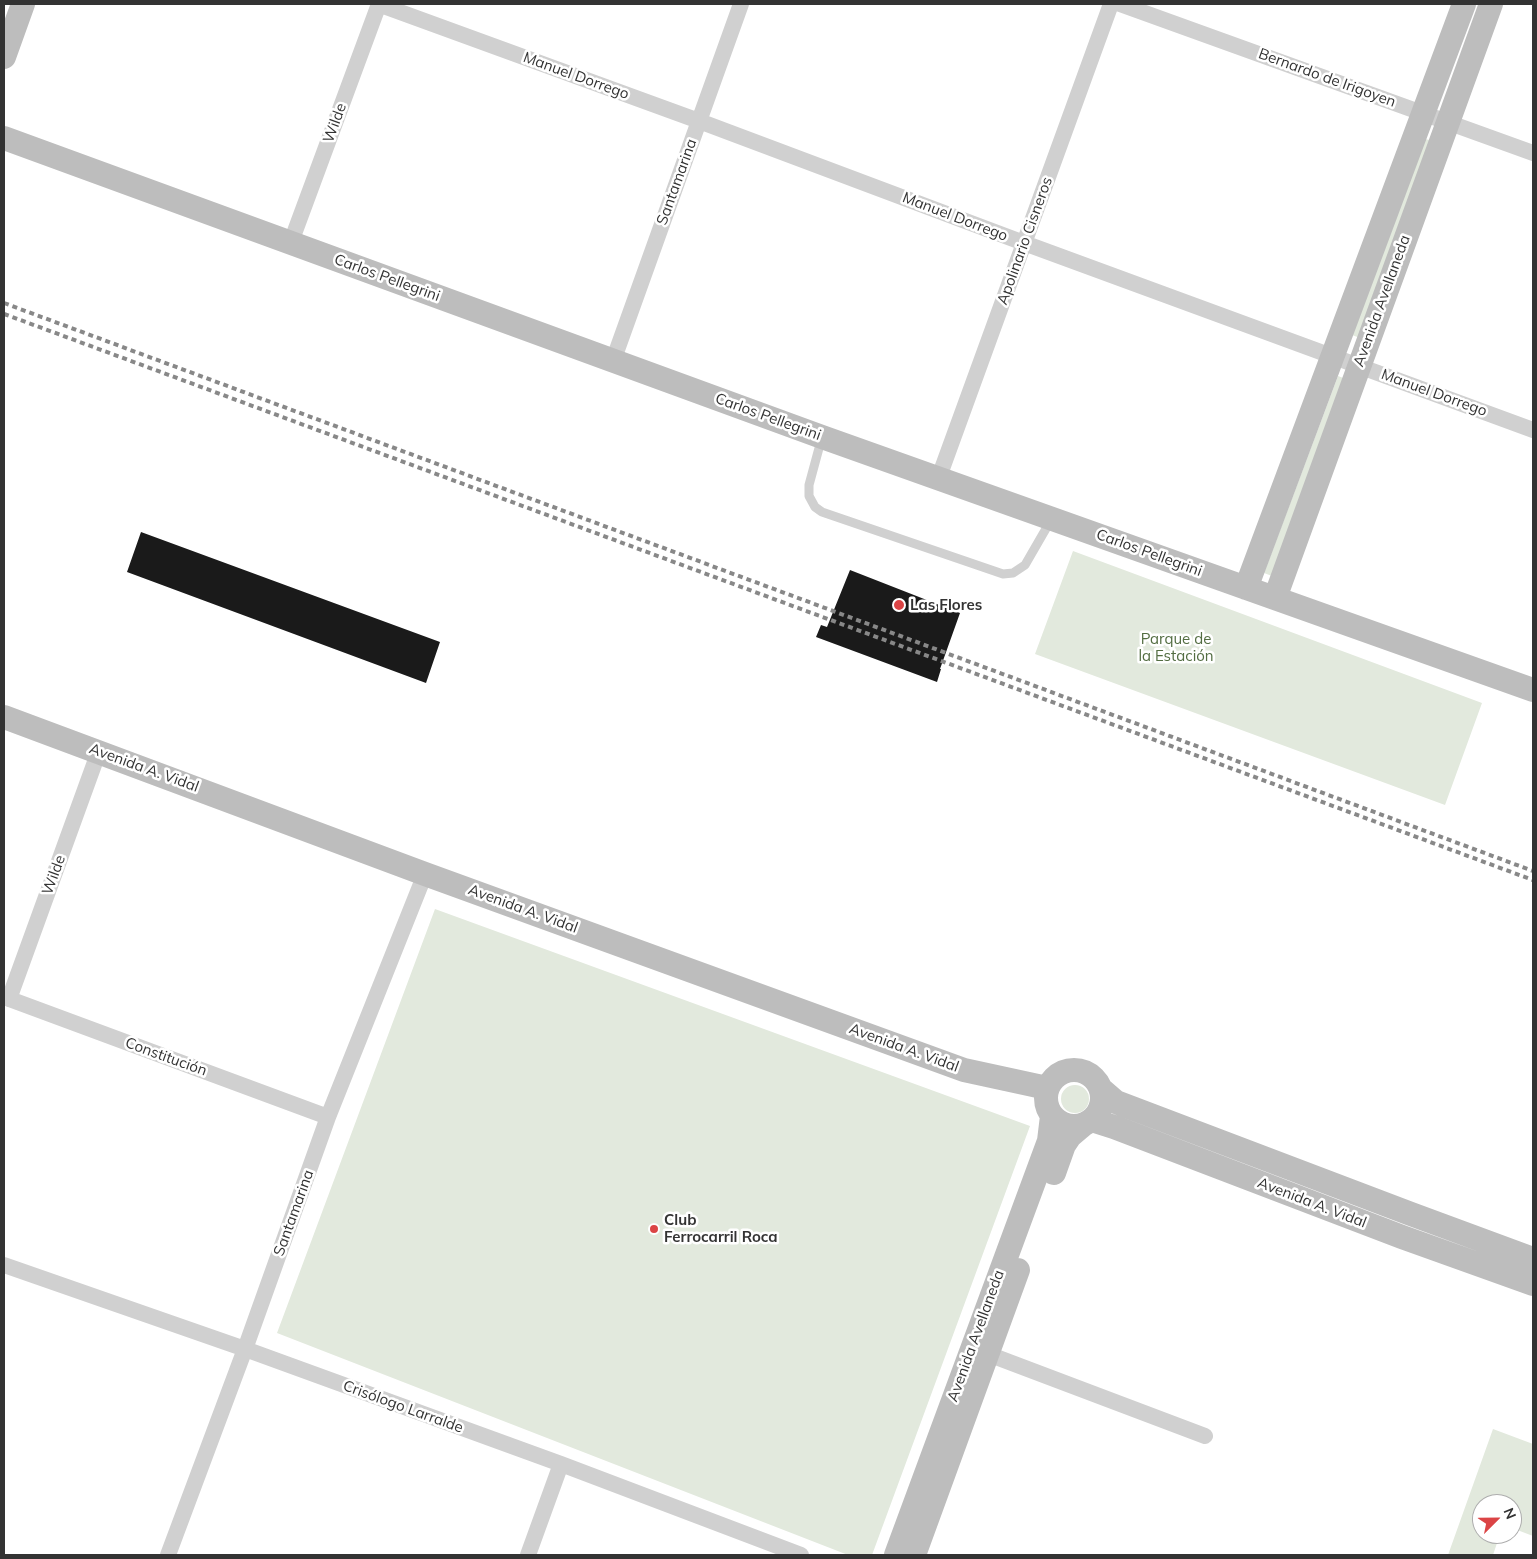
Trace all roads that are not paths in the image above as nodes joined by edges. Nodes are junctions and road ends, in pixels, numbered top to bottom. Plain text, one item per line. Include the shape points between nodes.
1 (23, 4) edge
2 (378, 4) edge
3 (741, 4) edge
4 (1111, 4) edge
5 (1120, 4) edge
6 (1464, 4) edge
7 (1491, 4) edge
8 (4, 57) edge
9 (1423, 112) junction
10 (699, 121) junction
11 (1448, 122) junction
12 (4, 138) edge
13 (1533, 153) edge
14 (292, 242) junction
15 (1024, 243) junction
16 (1333, 356) junction
17 (613, 361) junction
18 (1359, 366) junction
19 (1533, 430) edge
20 (822, 437) junction
21 (939, 477) junction
22 (1053, 518) junction
23 (1246, 588) junction
24 (1275, 598) junction
25 (1533, 690) edge
26 (4, 717) edge
27 (99, 751) junction
28 (426, 874) junction
29 (7, 998) edge
30 (1047, 1088) junction
31 (1101, 1089) junction
32 (1052, 1116) junction
33 (328, 1117) junction
34 (1087, 1123) junction
35 (1411, 1214) junction
36 (1402, 1237) junction
37 (1533, 1259) edge
38 (4, 1265) edge
39 (1533, 1284) edge
40 (245, 1349) junction
41 (980, 1352) junction
42 (1205, 1436) dead end
43 (561, 1464) junction
44 (168, 1555) edge
45 (528, 1555) edge
46 (801, 1555) edge
47 (896, 1555) edge
48 (914, 1555) edge

1 - 8 street
2 - 10 street, Manuel Dorrego
2 - 14 street, Wilde
3 - 10 street, Santamarina
4 - 15 street, Apolinario Cisneros
5 - 9 street, Bernardo de Irigoyen
6 - 9 street, Avenida Avellaneda
7 - 11 street, Avenida Avellaneda
9 - 11 street, Bernardo de Irigoyen
9 - 16 street, Avenida Avellaneda
10 - 15 street, Manuel Dorrego
10 - 17 street, Santamarina
11 - 13 street, Bernardo de Irigoyen
11 - 18 street, Avenida Avellaneda
12 - 14 street, Carlos Pellegrini
14 - 17 street, Carlos Pellegrini
15 - 16 street, Manuel Dorrego
15 - 21 street, Apolinario Cisneros
16 - 18 street, Manuel Dorrego
16 - 23 street, Avenida Avellaneda
17 - 20 street, Carlos Pellegrini
18 - 19 street, Manuel Dorrego
18 - 24 street, Avenida Avellaneda
20 - 21 street, Carlos Pellegrini
20 - 22 lane via 809,485 809,496 822,512 1003,574 1025,565
21 - 22 street, Carlos Pellegrini
22 - 23 street, Carlos Pellegrini
23 - 24 street, Carlos Pellegrini
24 - 25 street, Carlos Pellegrini
26 - 27 street, Avenida A. Vidal
27 - 28 street, Avenida A. Vidal
27 - 29 street, Wilde
28 - 30 street, Avenida A. Vidal via 964,1070
28 - 33 street, Santamarina
29 - 33 street, Constitución
30 - 31 street via 1058,1074 1074,1069 1091,1075
30 - 32 street via 1047,1107
31 - 34 street via 1098,1114
31 - 35 street, Avenida A. Vidal via 1116,1102
32 - 34 street via 1066,1125
32 - 41 street, Avenida Avellaneda via 1049,1141
33 - 40 street, Santamarina
34 - 36 street, Avenida A. Vidal via 1114,1127
34 - 41 street, Avenida Avellaneda via 1064,1145
35 - 36 street
35 - 37 street, Avenida A. Vidal
36 - 39 street, Avenida A. Vidal
38 - 40 street, Crisólogo Larralde
40 - 43 street, Crisólogo Larralde
40 - 44 street, Santamarina
41 - 42 street
41 - 47 street, Avenida Avellaneda
41 - 48 street, Avenida Avellaneda
43 - 45 street
43 - 46 street, Crisólogo Larralde

